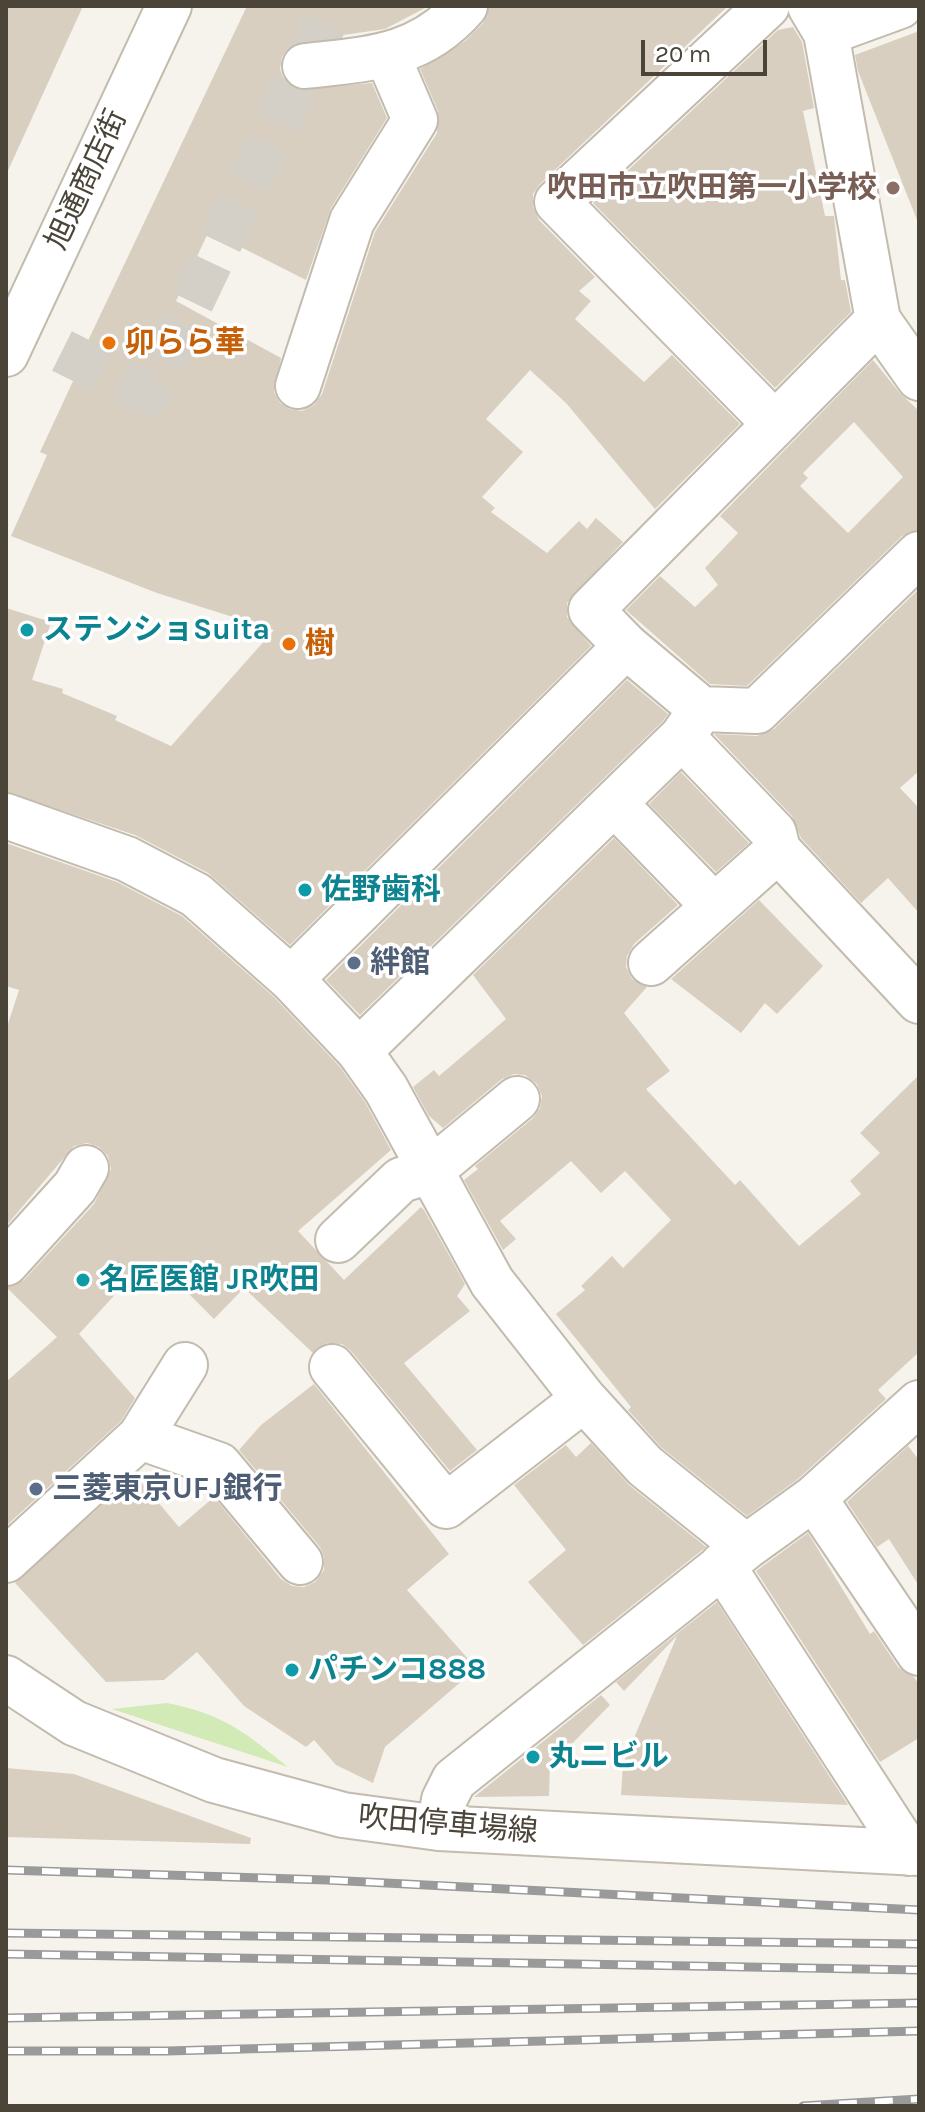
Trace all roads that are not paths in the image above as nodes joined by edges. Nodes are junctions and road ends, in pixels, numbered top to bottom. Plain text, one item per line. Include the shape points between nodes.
1 (169, 6) edge
2 (465, 6) edge
3 (767, 6) edge
4 (900, 6) edge
5 (818, 19) edge
6 (388, 57) junction
7 (305, 66) dead end
8 (878, 320) junction
9 (6, 354) edge
10 (919, 378) edge
11 (298, 386) dead end
12 (775, 424) junction
13 (919, 554) edge
14 (626, 646) junction
15 (692, 723) junction
16 (614, 803) junction
17 (6, 816) edge
18 (778, 850) junction
19 (714, 906) junction
20 (651, 963) dead end
21 (291, 979) junction
22 (919, 1001) edge
23 (359, 1051) junction
24 (517, 1099) dead end
25 (86, 1168) dead end
26 (430, 1171) junction
27 (338, 1240) dead end
28 (6, 1263) edge
29 (185, 1365) dead end
30 (332, 1367) dead end
31 (584, 1399) junction
32 (919, 1403) edge
33 (140, 1437) junction
34 (814, 1498) junction
35 (734, 1556) junction
36 (6, 1560) edge
37 (300, 1562) dead end
38 (919, 1653) edge
39 (6, 1678) edge
40 (439, 1828) junction
41 (914, 1853) edge

1 - 9 street, 旭通商店街
2 - 6 street via 416,46
3 - 12 street via 557,202
4 - 5 street
5 - 8 street
6 - 7 street
6 - 11 street via 415,120 352,221
8 - 10 street
8 - 12 street
12 - 14 street via 591,610
13 - 15 street via 757,711
14 - 15 street
14 - 21 street
15 - 16 street
15 - 18 street via 774,833
16 - 19 street
16 - 23 street
17 - 21 street via 127,859 196,895
18 - 19 street
18 - 22 street
19 - 20 street
21 - 23 street
23 - 26 street
24 - 26 street
25 - 28 street
26 - 27 street via 401,1180
26 - 31 street via 492,1282
29 - 33 street
30 - 31 street via 446,1506
31 - 35 street
32 - 34 street
33 - 36 street
33 - 37 street via 219,1465
34 - 35 street
34 - 38 street
35 - 40 street via 454,1780
35 - 41 street
39 - 40 street, 吹田停車場線 via 74,1723 214,1780 343,1815
40 - 41 street, 吹田停車場線

